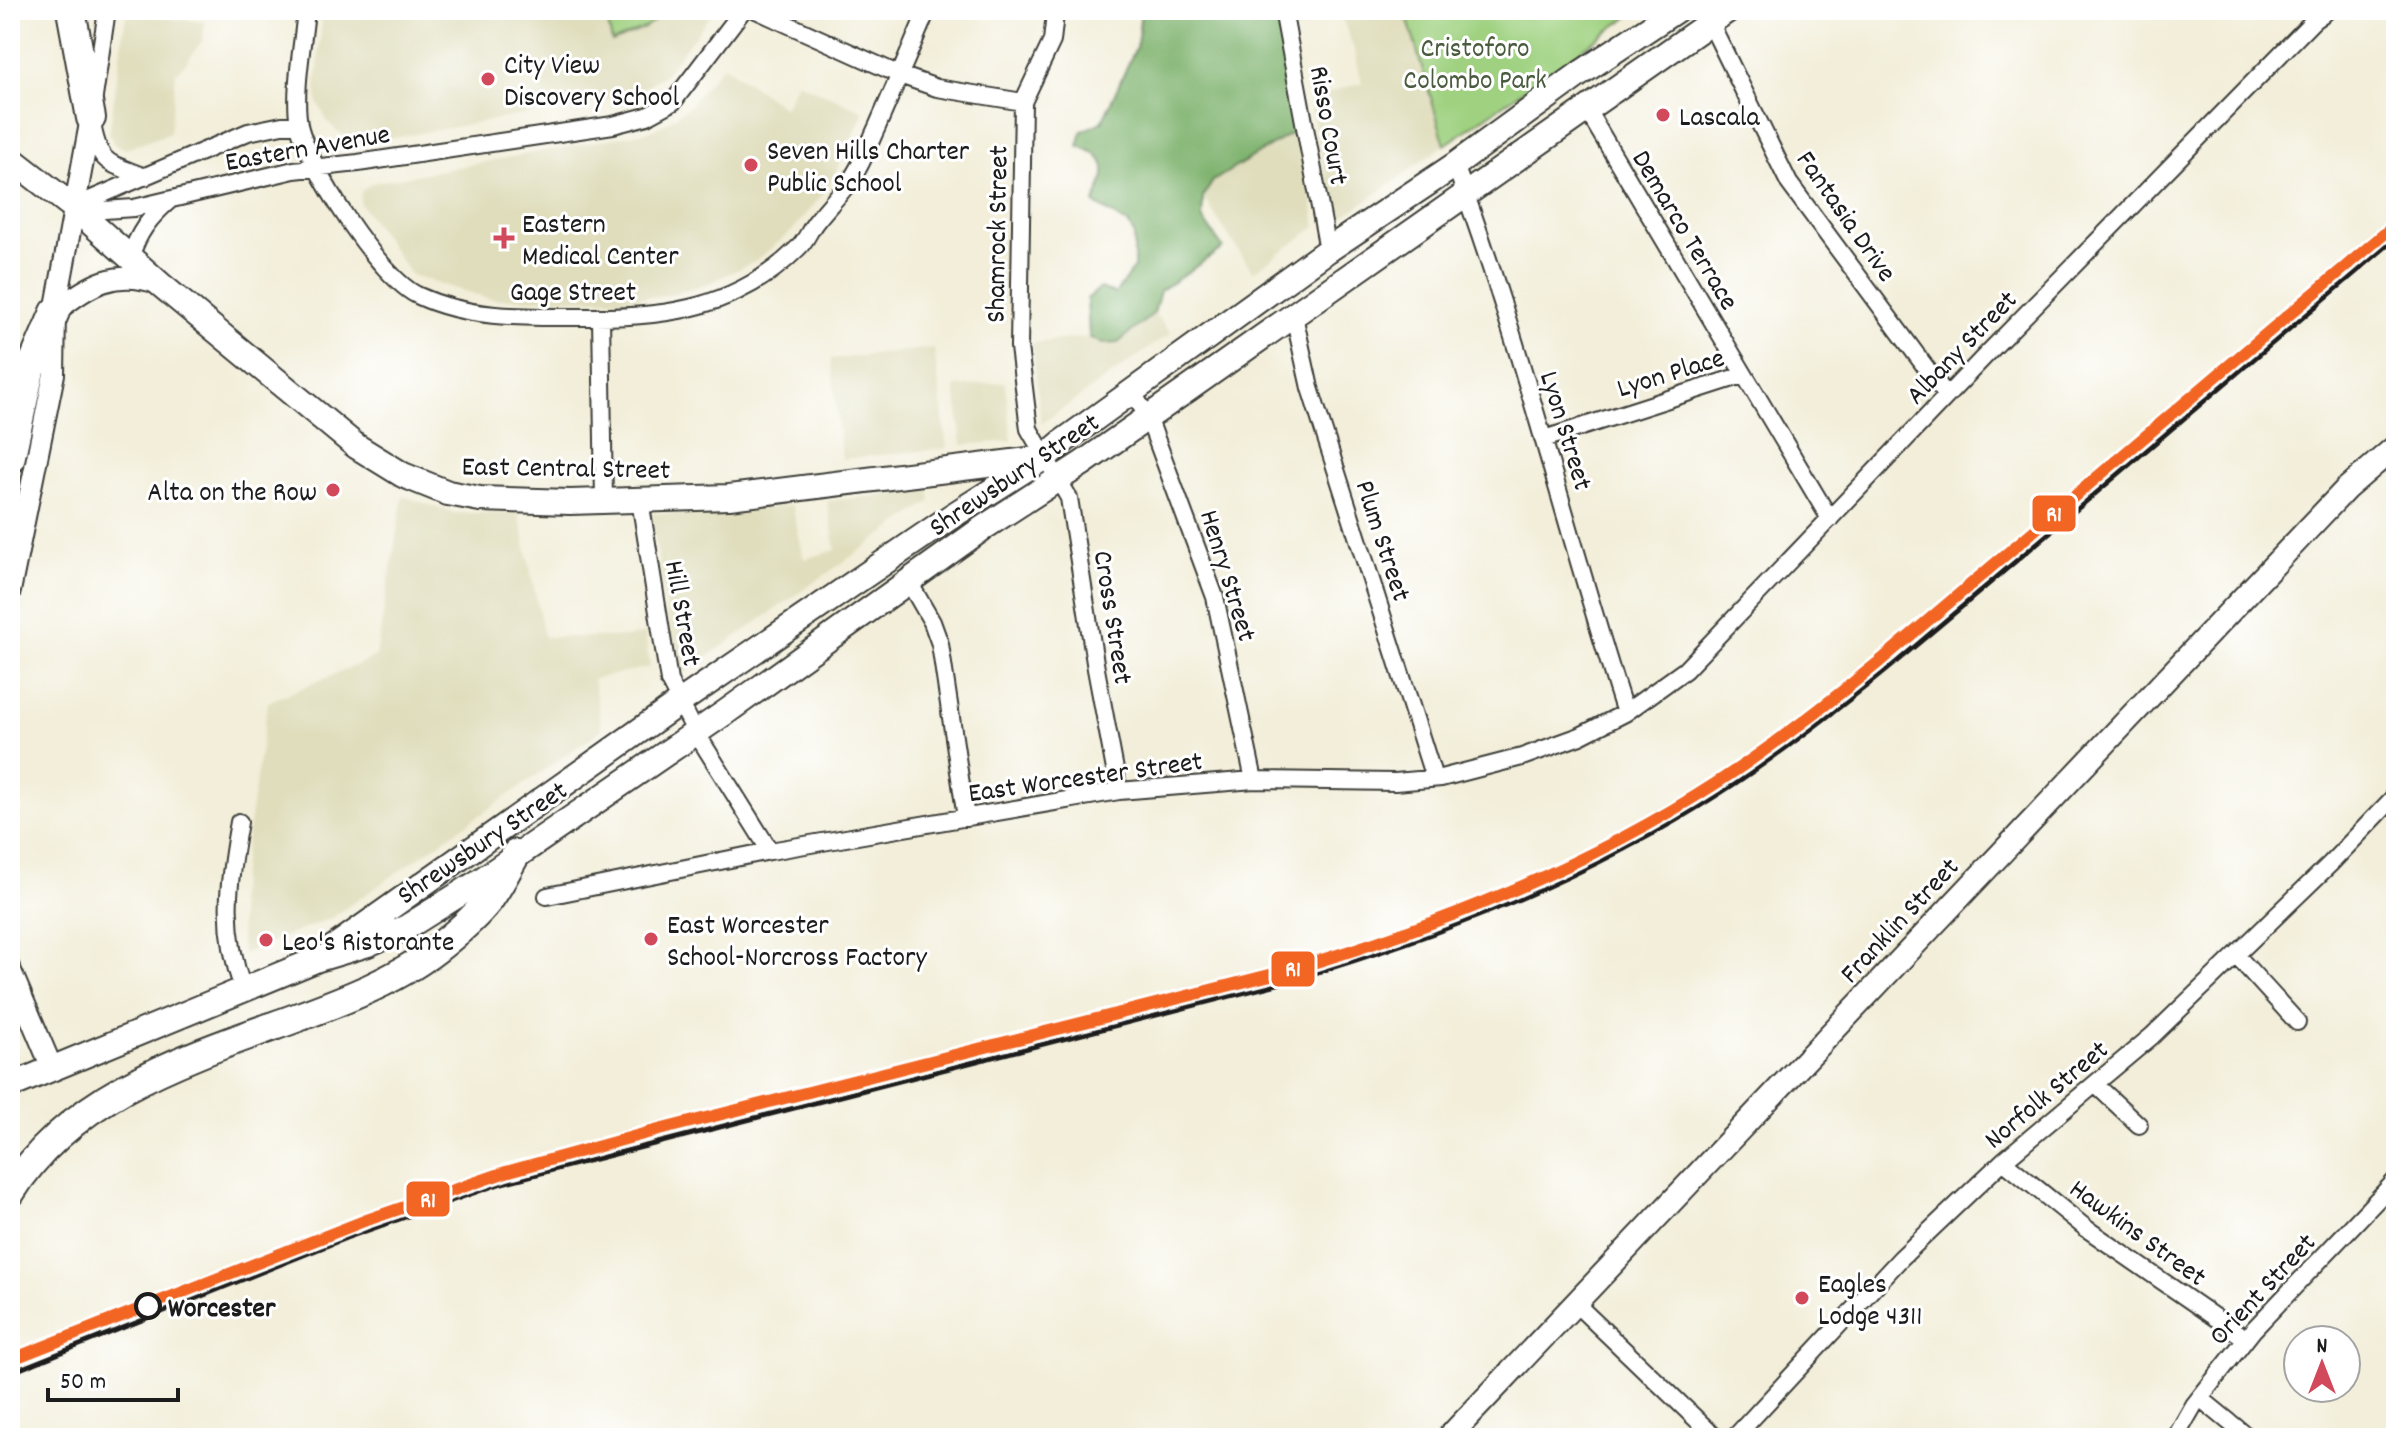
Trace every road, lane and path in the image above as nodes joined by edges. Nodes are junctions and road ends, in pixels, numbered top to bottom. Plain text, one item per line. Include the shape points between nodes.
1 (71, 10) edge
2 (107, 10) edge
3 (306, 10) edge
4 (743, 10) edge
5 (756, 10) edge
6 (927, 10) edge
7 (1283, 10) edge
8 (1676, 10) edge
9 (2328, 10) edge
10 (1055, 14) dead end
11 (1714, 14) edge
12 (2311, 15) edge
13 (900, 75) junction
14 (1023, 102) junction
15 (1587, 110) junction
16 (91, 118) junction
17 (299, 125) junction
18 (10, 158) edge
19 (1455, 165) junction
20 (316, 167) junction
21 (145, 177) junction
22 (1466, 194) junction
23 (172, 198) junction
24 (73, 207) junction
25 (1328, 250) junction
26 (130, 258) junction
27 (161, 285) junction
28 (55, 312) junction
29 (1294, 316) junction
30 (601, 317) junction
31 (1743, 375) junction
32 (1132, 392) junction
33 (1947, 396) junction
34 (1148, 417) junction
35 (1544, 439) junction
36 (2396, 446) edge
37 (1045, 457) junction
38 (1091, 458) junction
39 (10, 460) edge
40 (942, 472) junction
41 (1060, 479) junction
42 (640, 500) junction
43 (604, 501) junction
44 (952, 516) junction
45 (1830, 519) junction
46 (909, 582) junction
47 (10, 591) edge
48 (680, 702) junction
49 (1625, 713) junction
50 (695, 731) junction
51 (1434, 778) junction
52 (1254, 780) junction
53 (1119, 791) junction
54 (2396, 795) edge
55 (966, 818) junction
56 (239, 822) dead end
57 (770, 851) junction
58 (516, 854) junction
59 (547, 896) dead end
60 (2236, 955) junction
61 (318, 959) junction
62 (10, 969) edge
63 (243, 989) junction
64 (2297, 1022) dead end
65 (52, 1068) junction
66 (2096, 1085) junction
67 (10, 1086) edge
68 (2139, 1125) dead end
69 (2003, 1161) junction
70 (2396, 1180) edge
71 (10, 1193) edge
72 (1576, 1304) junction
73 (2246, 1339) junction
74 (2200, 1398) junction
75 (1448, 1438) edge
76 (1716, 1438) edge
77 (1734, 1438) edge
78 (2175, 1438) edge
79 (2249, 1438) edge

1 - 16 highway
2 - 16 street
3 - 17 street
4 - 20 street, Eastern Avenue via 680,94 647,116
5 - 13 street
6 - 13 street, Gage Street
7 - 25 street, Risso Court
8 - 19 main road, Shrewsbury Street
9 - 12 street, Albany Street
10 - 14 street, Shamrock Street via 1052,41
11 - 15 main road, Shrewsbury Street
11 - 33 street, Fantasia Drive via 1789,183
12 - 33 street, Albany Street
13 - 14 street via 937,88
13 - 30 street, Gage Street via 846,186 791,254 750,284 703,305 651,316
14 - 37 street, Shamrock Street via 1019,347 1029,429
15 - 22 main road, Shrewsbury Street
15 - 31 street, Demarco Terrace
16 - 21 street via 105,160
16 - 24 street
17 - 20 street, Gage Street
17 - 21 street, Eastern Avenue via 248,132
18 - 24 main road, East Central Street
19 - 22 street, Lyon Street
19 - 25 main road, Shrewsbury Street
20 - 23 street, Eastern Avenue
20 - 30 street, Gage Street via 388,272 419,296 489,315
21 - 24 street, Eastern Avenue
22 - 29 main road, Shrewsbury Street
22 - 35 street, Lyon Street
23 - 24 street, Eastern Avenue via 104,210
23 - 26 street via 136,238
24 - 26 main road, East Central Street
24 - 28 street
25 - 32 main road, Shrewsbury Street
26 - 27 main road, East Central Street
27 - 28 street via 129,277 106,281 85,288
27 - 43 main road, East Central Street via 356,446 403,475 473,498
28 - 39 highway via 30,370
28 - 47 street via 54,374
29 - 34 main road, Shrewsbury Street
29 - 51 street, Plum Street via 1310,388
30 - 43 street
31 - 35 street, Lyon Place
31 - 45 street, Lyon Place
32 - 34 street, Henry Street
32 - 37 main road, Shrewsbury Street
33 - 45 street, Albany Street
34 - 38 main road, Shrewsbury Street
34 - 52 street, Henry Street via 1215,597
35 - 49 street, Lyon Street
36 - 72 main road, Franklin Street via 2346,489
37 - 38 main road, East Central Street
37 - 40 main road, East Central Street
37 - 41 street, Cross Street
37 - 44 main road, Shrewsbury Street
38 - 41 main road, Shrewsbury Street
40 - 42 main road, East Central Street via 729,497
40 - 44 main road
41 - 46 main road, Shrewsbury Street
41 - 53 street, Cross Street via 1072,511
42 - 43 main road, East Central Street
42 - 48 street, Hill Street via 669,681
44 - 48 main road, Shrewsbury Street
45 - 49 street, Albany Street via 1685,670
46 - 50 main road, Shrewsbury Street
46 - 55 street via 940,644
48 - 50 street, Hill Street
48 - 61 main road, Shrewsbury Street
49 - 51 street, East Worcester Street via 1558,746
50 - 57 street, Hill Street
50 - 58 main road, Shrewsbury Street
51 - 52 street, East Worcester Street
52 - 53 street, East Worcester Street
53 - 55 street, East Worcester Street
54 - 60 street, Norfolk Street
55 - 57 street, East Worcester Street
56 - 63 street via 227,896 233,963
57 - 59 street, East Worcester Street
58 - 61 main road, Shrewsbury Street via 407,927
58 - 71 highway via 488,901 443,944 409,967 326,1007 145,1077 73,1121
60 - 64 street
60 - 66 street, Norfolk Street
61 - 63 main road, Shrewsbury Street
62 - 65 street
63 - 65 main road, Shrewsbury Street
65 - 67 main road, Shrewsbury Street
66 - 68 street
66 - 69 street, Norfolk Street
69 - 73 street, Hawkins Street via 2087,1229
69 - 77 street, Norfolk Street via 1901,1258
70 - 73 street, Orient Street
72 - 75 main road, Franklin Street
72 - 76 street
73 - 74 street, Orient Street
74 - 78 street, Orient Street
74 - 79 street

